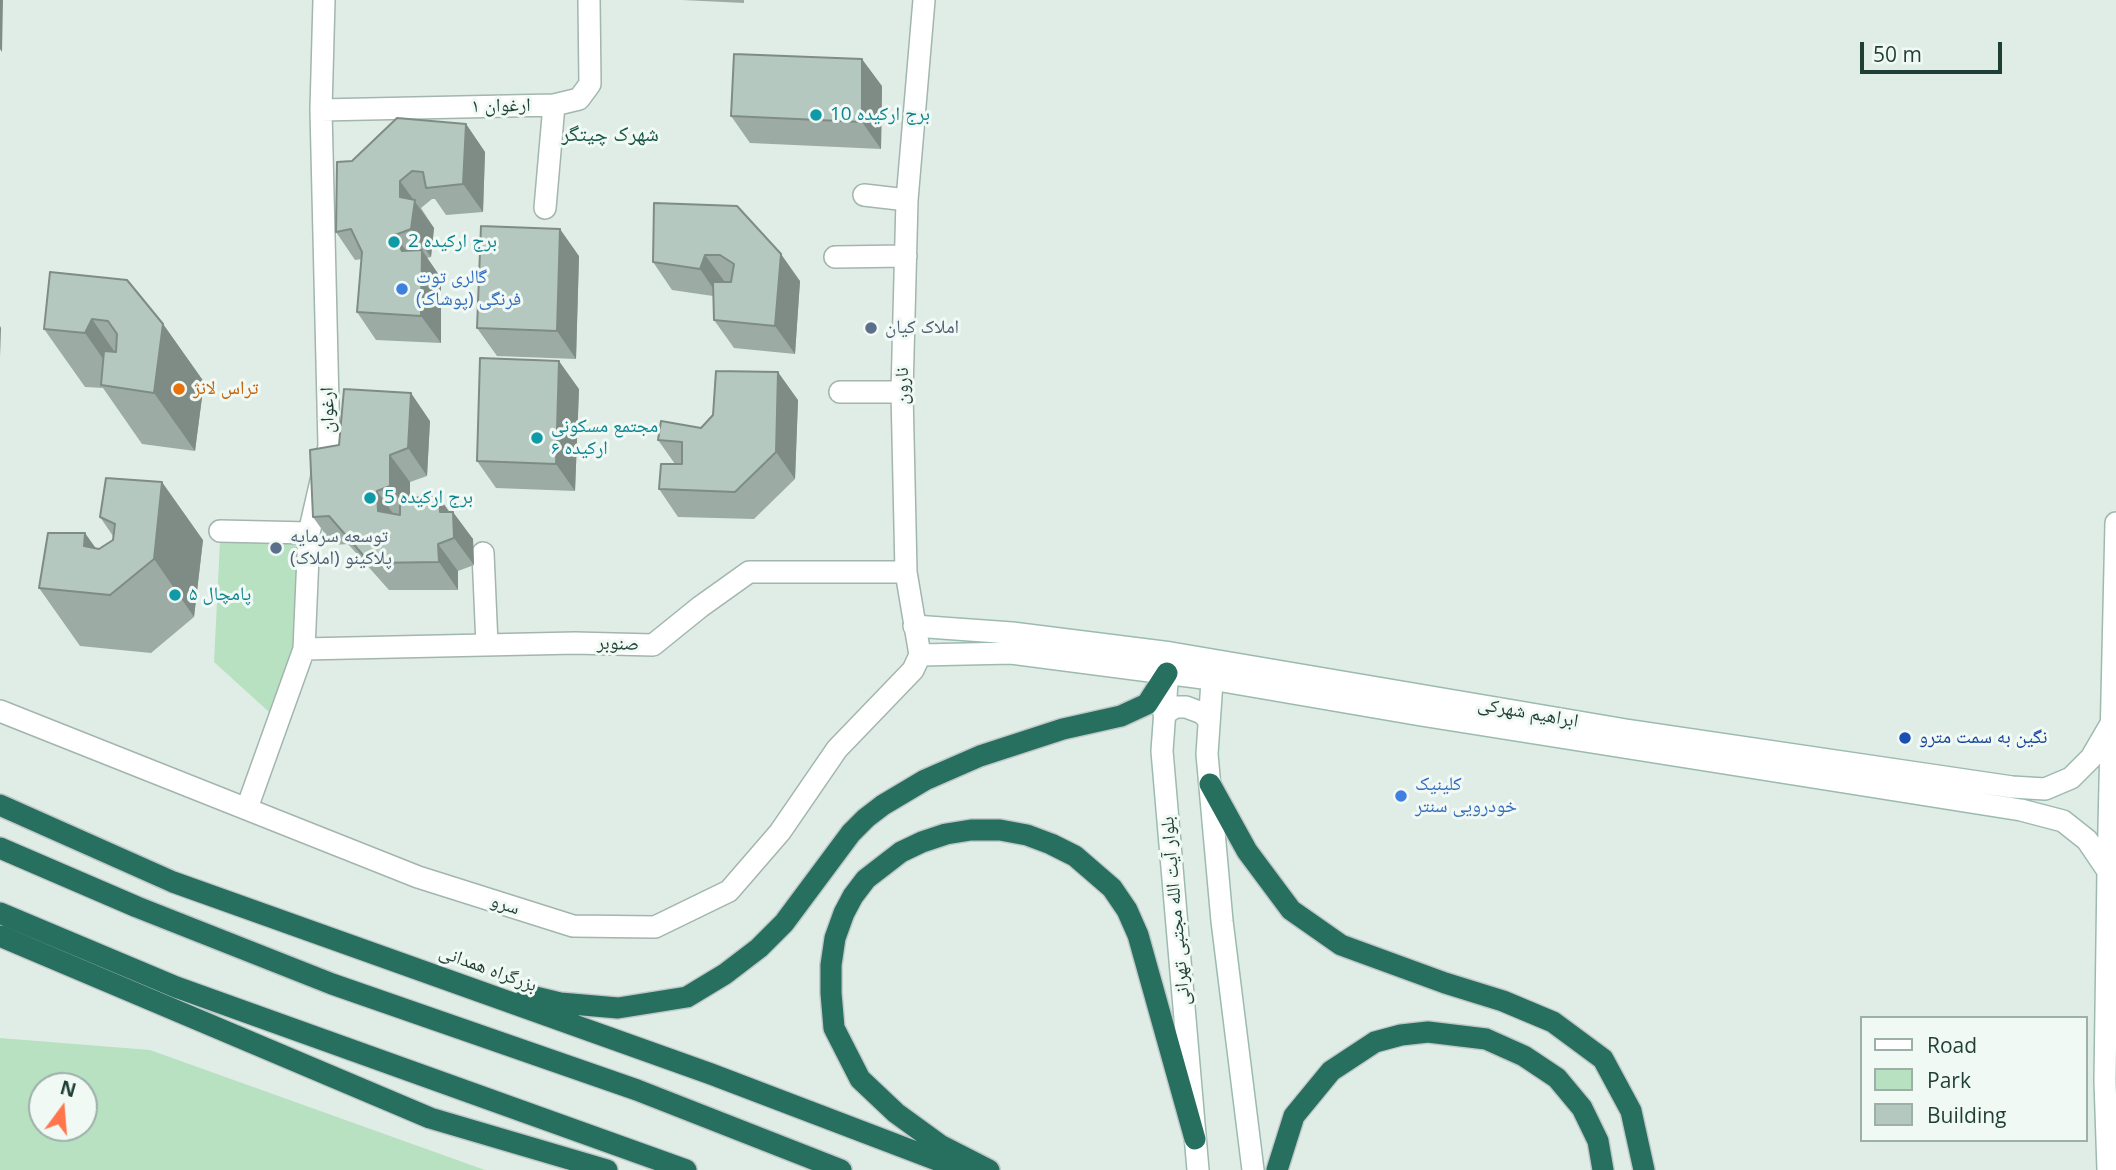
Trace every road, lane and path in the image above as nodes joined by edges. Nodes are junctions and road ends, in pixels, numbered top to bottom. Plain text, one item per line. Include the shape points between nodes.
1 (324, 0) edge
2 (589, 0) edge
3 (924, 0) edge
4 (554, 105) junction
5 (321, 110) junction
6 (864, 195) dead end
7 (907, 200) junction
8 (545, 208) dead end
9 (906, 256) junction
10 (835, 257) dead end
11 (840, 392) dead end
12 (902, 392) junction
13 (2116, 523) edge
14 (220, 531) dead end
15 (309, 533) junction
16 (483, 553) dead end
17 (906, 572) junction
18 (2115, 576) edge
19 (914, 626) junction
20 (487, 645) junction
21 (304, 649) junction
22 (920, 655) junction
23 (1169, 663) junction
24 (1213, 669) junction
25 (0, 711) edge
26 (1164, 714) junction
27 (1209, 720) junction
28 (2112, 722) junction
29 (1210, 784) junction
30 (0, 805) edge
31 (247, 808) junction
32 (0, 848) edge
33 (2108, 871) junction
34 (0, 913) edge
35 (0, 936) edge
36 (442, 976) junction
37 (2111, 1081) edge
38 (1195, 1139) junction
39 (607, 1170) edge
40 (686, 1170) edge
41 (841, 1170) edge
42 (962, 1170) edge
43 (989, 1170) edge
44 (1198, 1170) edge
45 (1253, 1170) edge
46 (1277, 1170) edge
47 (1603, 1170) edge
48 (1644, 1170) edge
49 (2108, 1170) edge

1 - 5 main road, ارغوان
2 - 4 main road, ارغوان ۱ via 590,85 579,99
3 - 7 main road, نارون
4 - 5 main road, ارغوان ۱
4 - 8 main road
5 - 15 main road, ارغوان via 329,446
6 - 7 main road
7 - 9 main road, نارون
9 - 10 main road
9 - 12 main road, نارون
11 - 12 main road
12 - 17 main road, نارون
13 - 18 main road
14 - 15 main road
15 - 21 main road, ارغوان
16 - 20 main road
17 - 19 main road, نارون
17 - 20 main road, صنوبر via 749,572 653,645
18 - 28 main road
19 - 22 main road, نارون
19 - 23 main road, ابراهیم شهرکی via 1012,633
20 - 21 main road, صنوبر
21 - 31 main road, ارغوان
22 - 23 main road, ابراهیم شهرکی via 1011,653
22 - 31 main road, سرو via 912,670 837,749 780,832 729,891 655,927 573,926 418,877
23 - 24 main road, ابراهیم شهرکی
23 - 26 main road, بلوار آیت الله مجتبی تهرانی
23 - 36 highway via 1147,704 1121,716 980,756 883,805 851,833 784,923 759,948 687,997 618,1008 561,1003
24 - 27 main road
24 - 28 main road, ابراهیم شهرکی via 2045,789 2071,778 2091,758
24 - 33 main road, ابراهیم شهرکی via 1421,715 2021,810 2063,821 2087,840
25 - 31 main road, سرو
26 - 27 main road via 1186,706
26 - 38 main road, بلوار آیت الله مجتبی تهرانی via 1162,751
27 - 29 main road
28 - 33 main road
29 - 45 main road
29 - 48 highway via 1247,851 1292,910 1341,945 1553,1022 1603,1059 1632,1111
30 - 36 highway, بزرگراه همدانی via 173,882
32 - 41 highway via 332,984 638,1090
33 - 37 main road
34 - 40 highway via 176,987
35 - 39 highway via 430,1118
36 - 42 highway, بزرگراه همدانی
37 - 49 main road
38 - 43 highway via 1138,935 1112,888 1075,856 1051,844 1013,832 971,830 922,842 866,879 848,904 835,938 831,993 834,1028 859,1079 940,1145
38 - 44 main road, بلوار آیت الله مجتبی تهرانی
46 - 47 highway via 1294,1116 1331,1071 1375,1042 1428,1032 1486,1039 1524,1055 1557,1078 1582,1108 1598,1142

